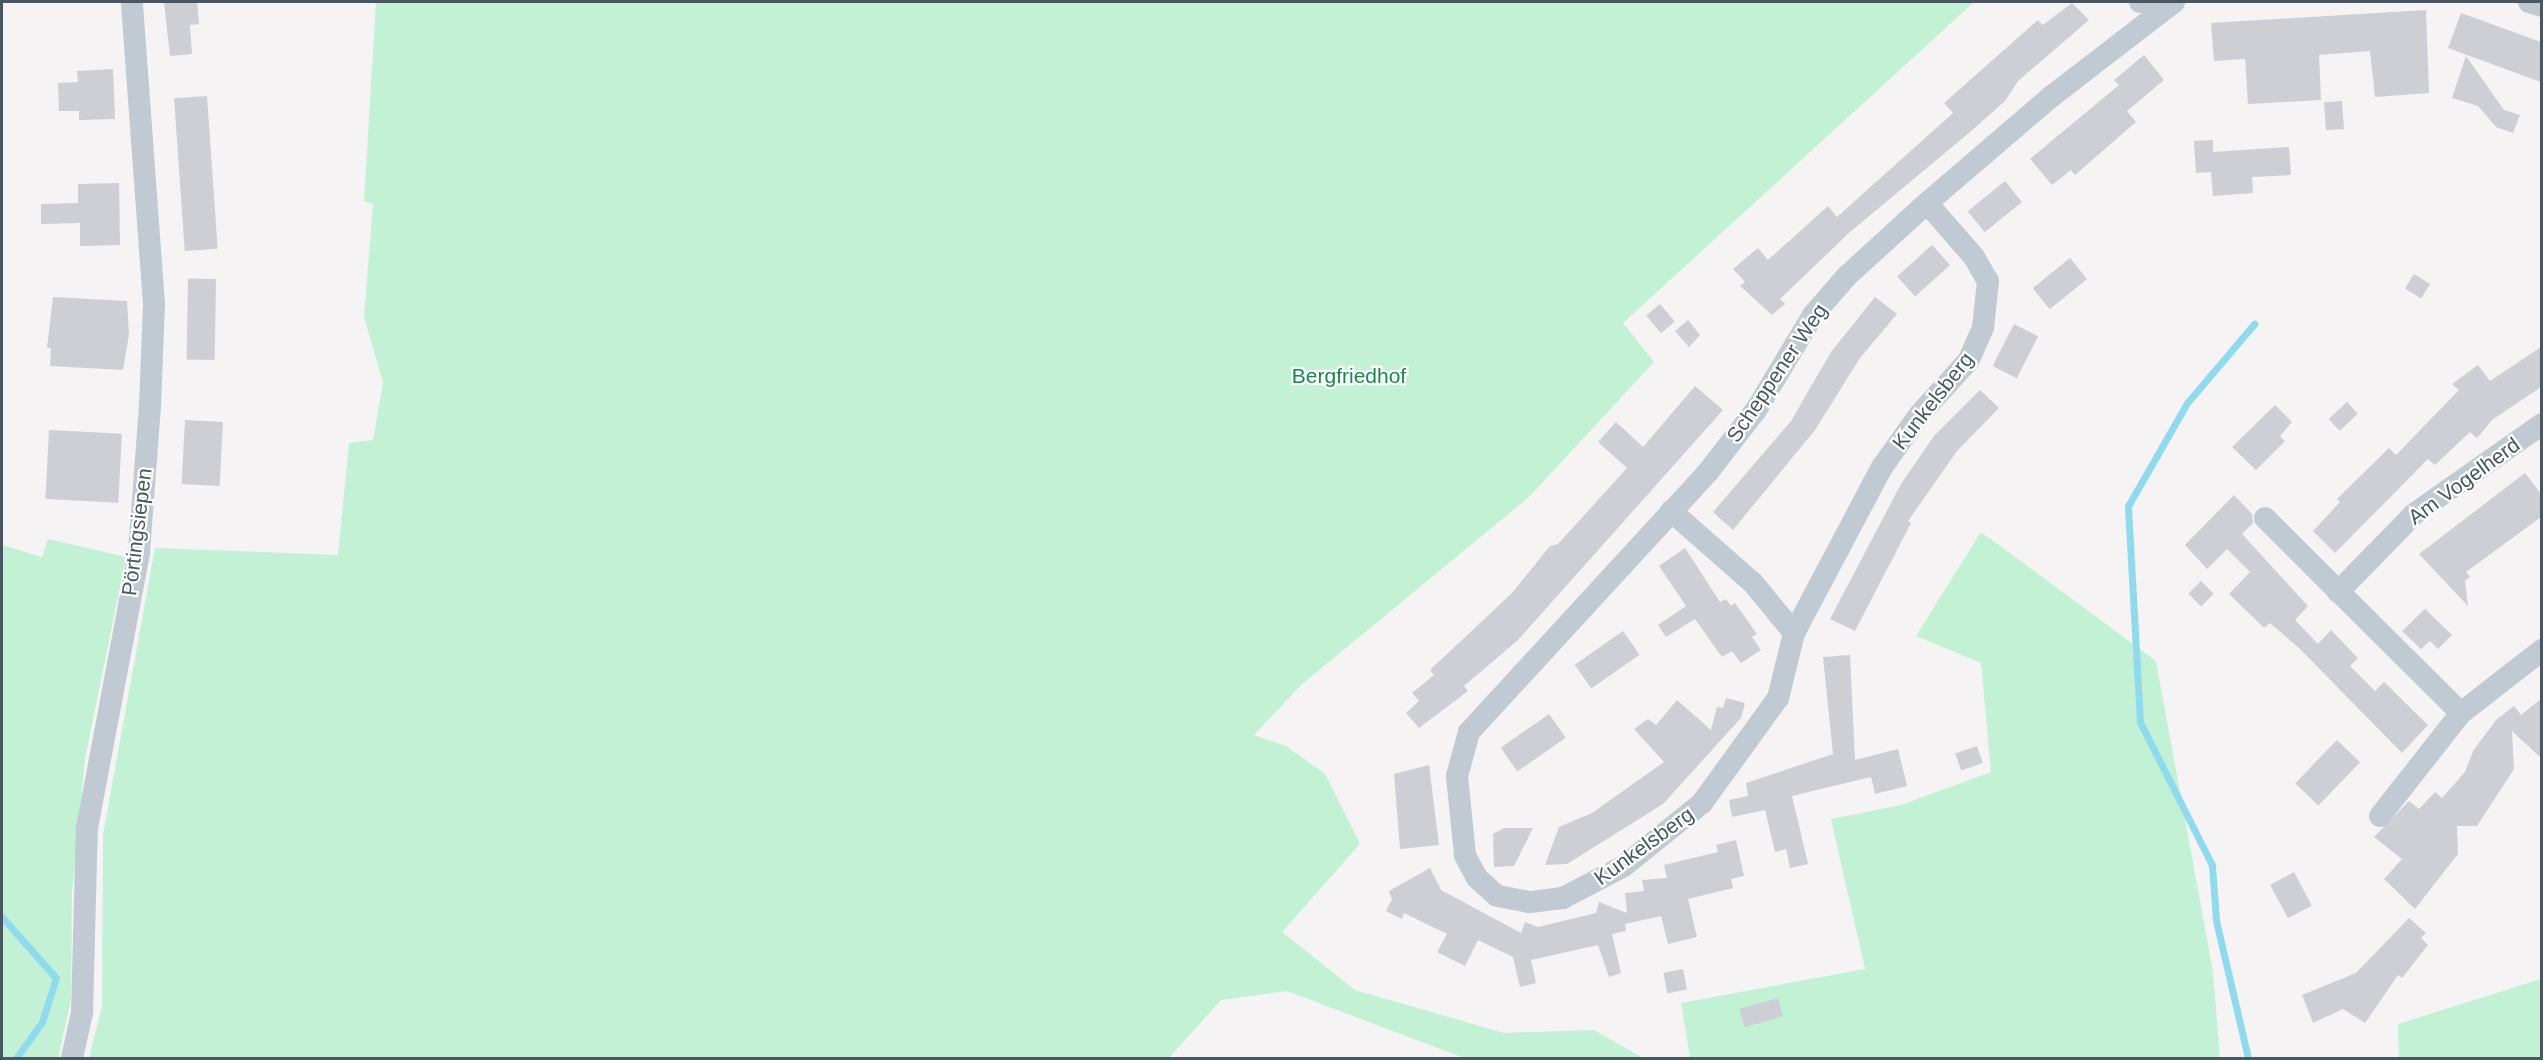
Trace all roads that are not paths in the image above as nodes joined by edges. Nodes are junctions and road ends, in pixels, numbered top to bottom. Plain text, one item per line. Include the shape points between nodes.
1 (132, 2) edge
2 (2140, 2) edge
3 (2152, 2) edge
4 (2174, 2) edge
5 (2529, 2) edge
6 (2541, 6) edge
7 (1927, 203) junction
8 (2541, 424) edge
9 (1671, 511) junction
10 (2265, 518) dead end
11 (2338, 592) junction
12 (1794, 633) junction
13 (2541, 650) edge
14 (2461, 713) junction
15 (1469, 732) joint
16 (2380, 816) dead end
17 (72, 1059) edge

1 - 17 street, Pörtingsiepen via 154,304 150,406 139,552 87,828 82,1013
2 - 3 street
4 - 7 street, Scheppener Weg via 2132,30
5 - 6 street
7 - 9 street, Scheppener Weg via 1847,276 1813,315 1756,410
7 - 12 street, Kunkelsberg via 1974,257 1988,281 1983,328 1968,361 1920,414 1882,467
8 - 11 street, Am Vogelherd via 2414,514
9 - 12 street via 1753,583
9 - 15 street, Scheppener Weg
10 - 11 street
11 - 14 street
12 - 15 street, Kunkelsberg via 1778,698 1702,803 1624,866 1563,898 1529,902 1497,896 1477,878 1465,855 1457,776
13 - 14 street
14 - 16 street

